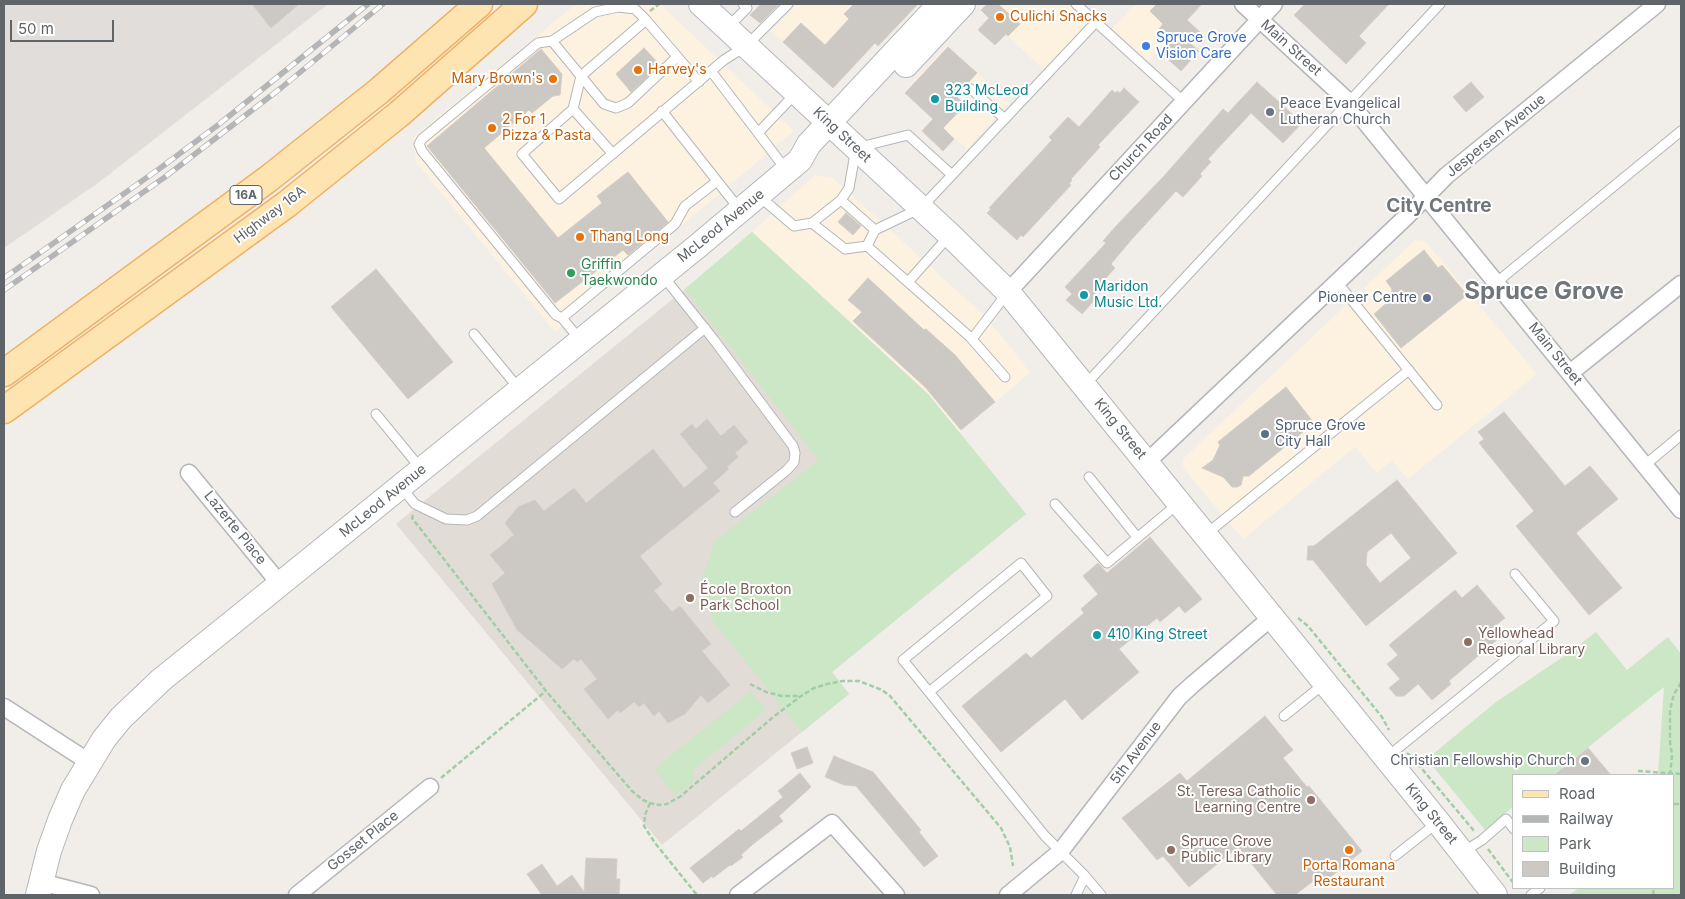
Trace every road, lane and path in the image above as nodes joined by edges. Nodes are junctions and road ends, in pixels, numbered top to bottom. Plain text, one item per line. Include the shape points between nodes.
1 (479, 4) edge
2 (524, 4) edge
3 (701, 4) edge
4 (742, 4) edge
5 (788, 4) edge
6 (940, 4) edge
7 (963, 4) edge
8 (1076, 4) edge
9 (1243, 4) edge
10 (1274, 4) edge
11 (1440, 4) edge
12 (1657, 4) edge
13 (1260, 19) junction
14 (646, 20) junction
15 (1096, 22) junction
16 (727, 28) junction
17 (552, 41) junction
18 (746, 46) junction
19 (677, 57) junction
20 (711, 71) junction
21 (581, 76) junction
22 (698, 82) junction
23 (970, 89) dead end
24 (796, 92) junction
25 (1184, 102) junction
26 (1349, 102) junction
27 (573, 110) junction
28 (662, 112) junction
29 (1005, 119) junction
30 (1681, 131) edge
31 (758, 133) junction
32 (842, 135) junction
33 (613, 154) junction
34 (793, 166) junction
35 (952, 175) junction
36 (716, 182) junction
37 (1426, 195) junction
38 (758, 196) junction
39 (841, 200) junction
40 (921, 208) junction
41 (740, 211) junction
42 (812, 223) junction
43 (875, 230) junction
44 (950, 235) junction
45 (867, 246) junction
46 (662, 274) junction
47 (908, 282) junction
48 (1337, 282) junction
49 (1497, 282) junction
50 (1681, 284) edge
51 (1008, 292) junction
52 (562, 318) junction
53 (705, 328) junction
54 (474, 334) dead end
55 (972, 339) junction
56 (581, 341) junction
57 (1409, 370) junction
58 (4, 373) edge
59 (1570, 373) junction
60 (1005, 377) dead end
61 (1085, 385) junction
62 (521, 390) junction
63 (1437, 405) dead end
64 (4, 410) edge
65 (376, 414) dead end
66 (1681, 435) edge
67 (1147, 462) junction
68 (1644, 465) junction
69 (422, 470) junction
70 (190, 473) dead end
71 (1089, 477) dead end
72 (408, 496) junction
73 (1179, 503) junction
74 (1055, 504) dead end
75 (1681, 510) edge
76 (735, 512) dead end
77 (1205, 535) junction
78 (1137, 537) junction
79 (1515, 574) dead end
80 (280, 584) junction
81 (1283, 616) junction
82 (1325, 683) junction
83 (1681, 683) edge
84 (750, 684) dead end
85 (546, 691) junction
86 (929, 692) junction
87 (801, 696) junction
88 (4, 707) edge
89 (1284, 716) dead end
90 (1393, 752) junction
91 (89, 762) junction
92 (1638, 771) dead end
93 (1670, 774) edge
94 (1681, 774) edge
95 (430, 787) joint
96 (650, 803) junction
97 (1438, 822) junction
98 (1512, 826) edge
99 (1472, 846) junction
100 (1060, 852) junction
101 (1395, 856) dead end
102 (1013, 866) dead end
103 (1085, 876) junction
104 (40, 889) edge
105 (1498, 892) edge
106 (91, 895) edge
107 (297, 895) edge
108 (697, 895) edge
109 (738, 895) edge
110 (896, 895) edge
111 (1008, 895) edge
112 (1076, 895) edge
113 (1101, 895) edge

1 - 58 main road, 16A via 268,180
2 - 64 main road, Highway 16A / 16A via 399,114 286,204
3 - 16 street, King Street
4 - 16 lane via 747,8
5 - 18 lane
6 - 32 street, McLeod Avenue
7 - 32 street, McLeod Avenue
8 - 15 lane
9 - 13 street, Main Street
10 - 13 street, Church Road
11 - 26 lane
12 - 37 street, Jespersen Avenue
13 - 25 street, Church Road
13 - 26 street, Main Street
14 - 17 lane via 634,9 618,7 595,12
14 - 19 lane
14 - 21 lane
15 - 25 lane
15 - 29 lane
16 - 18 street, King Street
17 - 21 lane
17 - 52 lane via 538,43 419,144 551,309
18 - 20 lane
18 - 24 street, King Street
19 - 21 lane via 628,103 616,108 604,104
19 - 22 lane
20 - 22 lane
20 - 31 lane
21 - 27 lane
22 - 28 lane
23 - 29 lane
24 - 31 lane
24 - 32 street, King Street
25 - 51 street, Church Road
26 - 37 street, Main Street
26 - 61 lane
27 - 33 lane
27 - 33 lane via 522,154 559,199
28 - 33 lane
28 - 36 lane
29 - 35 lane
30 - 49 lane
31 - 34 lane
32 - 34 street, McLeod Avenue via 809,144
32 - 35 lane via 883,143 908,135
32 - 39 lane via 848,188
32 - 40 street, King Street
34 - 38 street, McLeod Avenue
35 - 40 lane
36 - 41 lane
36 - 52 lane via 685,206 675,224
37 - 48 street, Jespersen Avenue
37 - 49 street, Main Street
38 - 41 street, McLeod Avenue
38 - 42 lane via 794,226
39 - 42 lane
39 - 43 lane
40 - 43 lane
40 - 44 street, King Street
41 - 46 street, McLeod Avenue
42 - 45 lane via 845,248
43 - 45 lane
44 - 47 lane
44 - 51 street, King Street
45 - 47 lane
46 - 53 lane
46 - 56 street, McLeod Avenue
47 - 55 lane
48 - 57 lane
48 - 67 street, Jespersen Avenue
49 - 59 street, Main Street
50 - 59 street
51 - 55 lane
51 - 61 street, King Street
52 - 56 lane
53 - 72 lane via 477,516 467,520 446,519
53 - 76 lane via 789,440 795,453 794,462 787,470
54 - 62 lane
55 - 60 lane
56 - 62 street, McLeod Avenue
57 - 63 lane
57 - 77 lane
59 - 68 street, Main Street
61 - 67 street, King Street
62 - 69 street, McLeod Avenue
65 - 69 lane
66 - 68 lane
67 - 73 street, King Street
68 - 75 street, Main Street
69 - 72 street, McLeod Avenue
70 - 80 street, Lazerte Place
71 - 78 lane
72 - 80 street, McLeod Avenue
72 - 85 path via 412,518
73 - 77 street, King Street
73 - 78 lane
74 - 78 lane via 1107,562
77 - 81 street, King Street
79 - 90 lane via 1554,621
80 - 91 street, McLeod Avenue via 161,680 110,732
81 - 82 street, King Street
81 - 90 path, King Street via 1308,626 1382,717 1394,740
81 - 100 street, 5th Avenue via 1179,697
82 - 89 lane
82 - 90 street, King Street
83 - 93 path via 1670,710
84 - 87 path via 782,696
85 - 95 path
85 - 96 path via 632,791
86 - 86 lane via 903,660 1021,563 1047,596
86 - 100 lane
87 - 96 path via 681,796 667,804
87 - 102 path via 827,684 859,681 890,696 1001,828 1010,847
88 - 91 street
90 - 97 street, King Street
90 - 99 path, King Street via 1412,757
91 - 104 street, McLeod Avenue via 60,820
92 - 93 path
93 - 94 path
95 - 107 street, Gosset Place
96 - 108 path via 644,826
97 - 99 street, King Street
97 - 101 lane
98 - 99 lane via 1506,819
99 - 105 street, King Street
99 - 105 path, King Street
100 - 103 lane
100 - 111 street, 5th Avenue
103 - 112 lane
103 - 113 lane
104 - 106 street
109 - 110 street via 832,822

